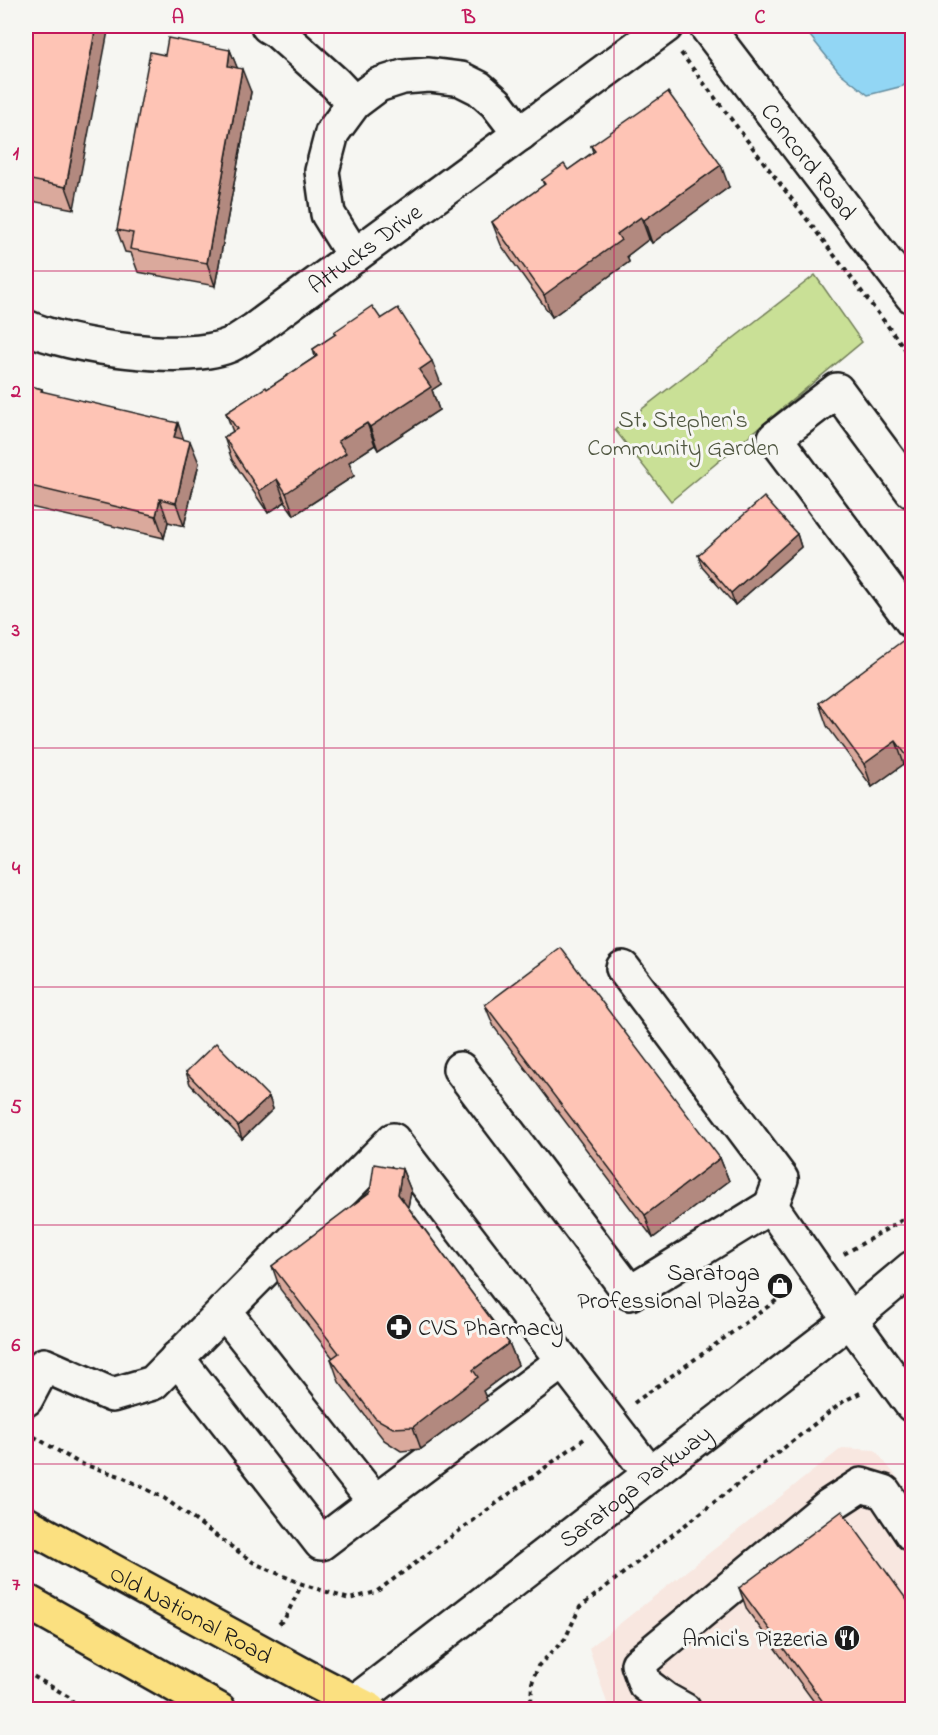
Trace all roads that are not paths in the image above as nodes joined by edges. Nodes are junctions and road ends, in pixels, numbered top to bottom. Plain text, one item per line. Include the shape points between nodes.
1 (268, 26) edge
2 (706, 26) edge
3 (664, 27) edge
4 (354, 103) junction
5 (520, 134) junction
6 (354, 256) junction
7 (912, 296) edge
8 (26, 327) edge
9 (912, 491) edge
10 (912, 621) edge
11 (623, 968) dead end
12 (460, 1069) dead end
13 (771, 1206) junction
14 (912, 1268) edge
15 (224, 1311) junction
16 (850, 1320) junction
17 (177, 1358) junction
18 (563, 1361) junction
19 (26, 1400) edge
20 (912, 1404) edge
21 (650, 1474) junction
22 (375, 1502) junction
23 (26, 1524) edge
24 (912, 1534) edge
25 (26, 1601) edge
26 (358, 1707) edge
27 (219, 1710) edge
28 (684, 1710) edge

1 - 4 street
2 - 7 street, Concord Road
3 - 5 street, Attucks Drive
4 - 5 street via 378,86 403,77 461,79 496,103
4 - 6 street via 332,133 322,171 328,214
5 - 6 street, Attucks Drive
6 - 8 street, Attucks Drive via 254,330 229,345 201,352 118,350
9 - 10 street via 837,390 775,438
11 - 13 street via 780,1179
12 - 13 street via 630,1293
13 - 16 street
14 - 16 street, Saratoga Parkway
15 - 17 street
15 - 18 street via 393,1140
15 - 22 street
16 - 20 street
16 - 21 street, Saratoga Parkway
17 - 19 street via 153,1383 112,1395 44,1365
17 - 22 street via 321,1543
18 - 21 street
18 - 22 street
21 - 26 street, Saratoga Parkway
23 - 26 main road, Old National Road
24 - 28 street via 884,1492 861,1485 830,1505 638,1664 645,1684
25 - 27 main road

